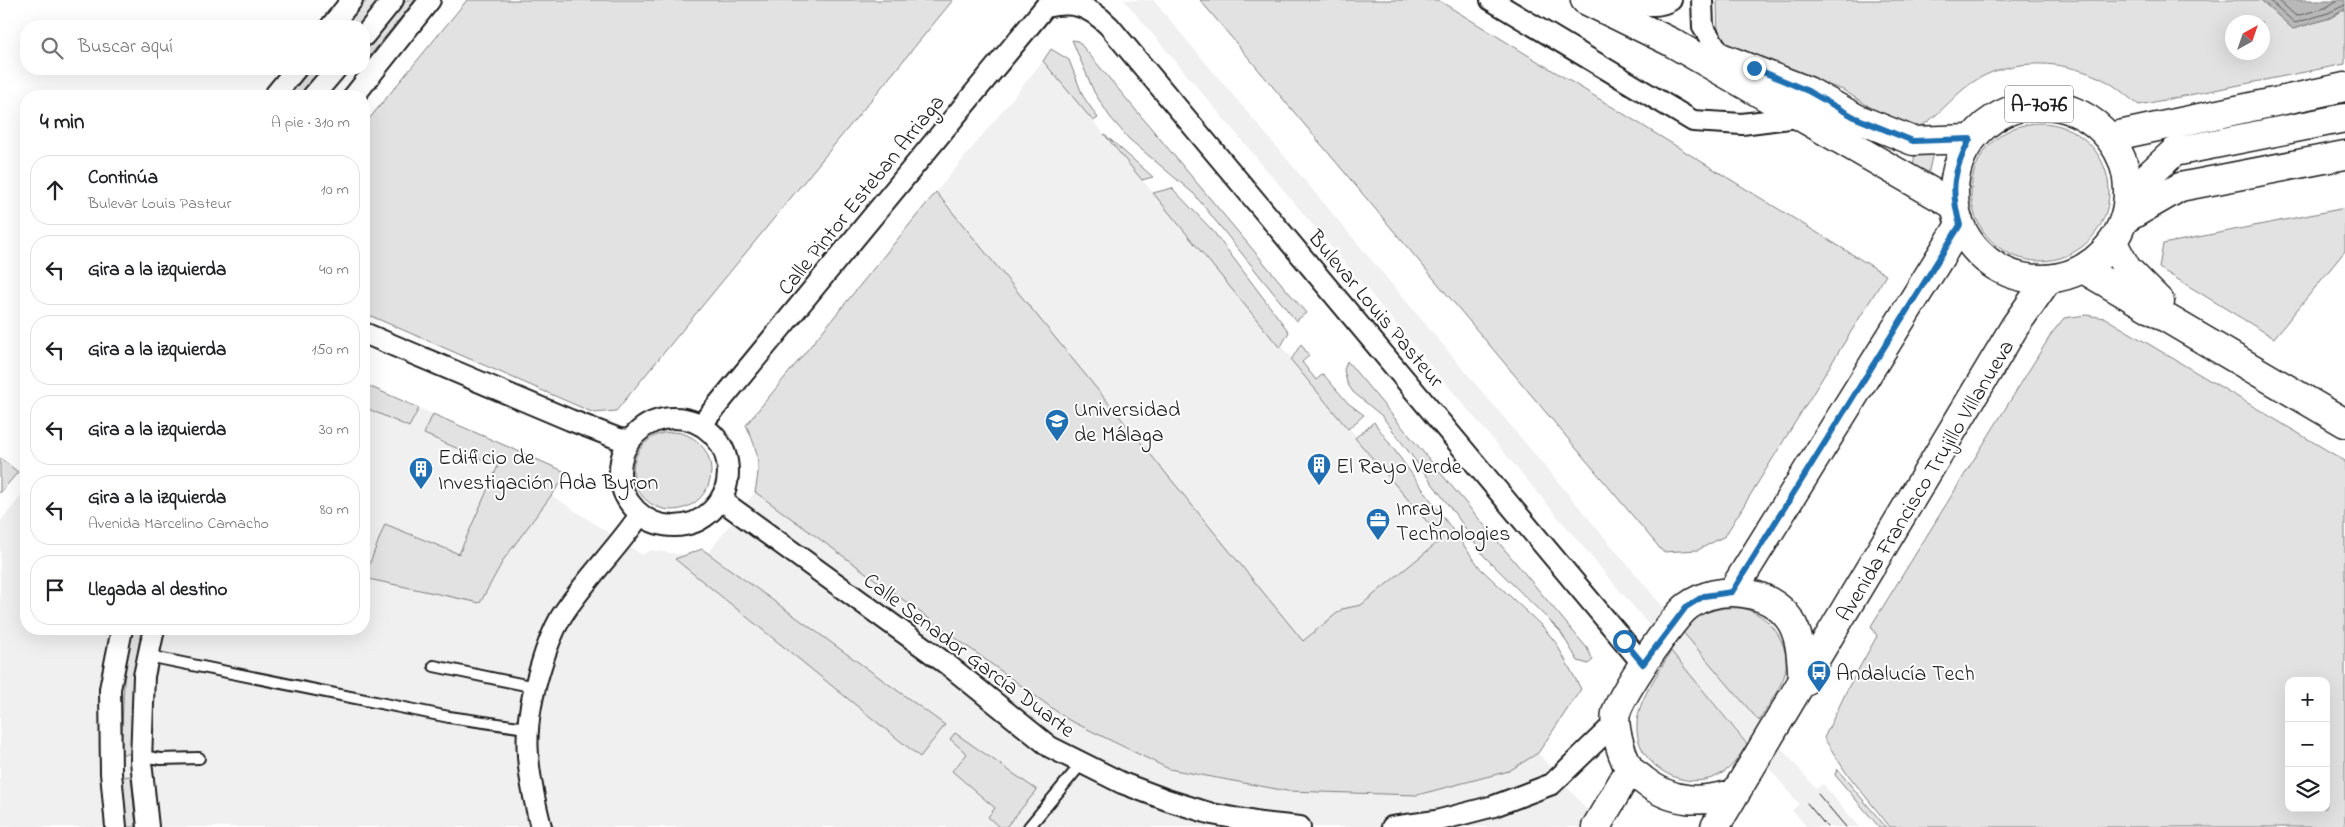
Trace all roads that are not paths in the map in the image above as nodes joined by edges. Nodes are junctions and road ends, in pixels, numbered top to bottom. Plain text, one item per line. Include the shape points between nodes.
1 (352, 0) edge
2 (393, 0) edge
3 (430, 0) edge
4 (1491, 0) edge
5 (1586, 0) edge
6 (1625, 0) edge
7 (1671, 0) edge
8 (1702, 0) edge
9 (1063, 2) edge
10 (336, 20) edge
11 (370, 29) edge
12 (1670, 42) junction
13 (1723, 58) junction
14 (291, 75) edge
15 (331, 75) edge
16 (2345, 87) edge
17 (279, 90) edge
18 (318, 90) edge
19 (359, 90) edge
20 (1798, 117) junction
21 (2345, 118) edge
22 (2110, 137) junction
23 (1970, 139) junction
24 (2345, 155) edge
25 (1957, 215) junction
26 (2122, 218) junction
27 (2083, 269) junction
28 (2048, 279) junction
29 (2184, 327) junction
30 (370, 336) edge
31 (2345, 423) edge
32 (701, 425) junction
33 (630, 440) junction
34 (723, 496) junction
35 (640, 515) junction
36 (1732, 592) junction
37 (121, 635) edge
38 (153, 635) edge
39 (148, 656) junction
40 (1643, 664) junction
41 (434, 666) dead end
42 (1803, 683) junction
43 (534, 687) junction
44 (1617, 721) junction
45 (526, 728) junction
46 (141, 756) junction
47 (199, 758) dead end
48 (1082, 763) junction
49 (1630, 770) junction
50 (1736, 793) junction
51 (116, 827) edge
52 (148, 827) edge
53 (541, 827) edge
54 (1029, 827) edge
55 (1300, 827) edge
56 (1392, 827) edge
57 (1596, 827) edge
58 (1715, 827) edge

1 - 10 street
2 - 11 street
3 - 19 street
4 - 20 street via 1693,121 1742,124
5 - 12 street
6 - 7 street via 1645,5 1666,4
8 - 13 street via 1703,27
9 - 32 street, Calle Pintor Esteban Arriaga via 1045,7 1033,20
9 - 40 street, Bulevar Louis Pasteur via 1097,14 1108,26
12 - 13 street
12 - 20 street
13 - 23 street via 1808,91 1856,118 1913,141
14 - 17 street
15 - 18 street
16 - 22 street
20 - 25 street
21 - 26 street via 2174,152
22 - 23 street, A-7076 via 2090,119 2066,107 2039,104 2013,108 1989,120
22 - 26 street, A-7076 via 2124,163
23 - 25 street, A-7076 via 1959,159 1954,181
24 - 26 street via 2180,187
25 - 28 street via 1974,249 1995,266 2020,277
25 - 36 street
26 - 27 street via 2100,258
26 - 29 street, A-7076 via 2127,269
27 - 28 street
27 - 29 street, A-7076
28 - 42 street, Avenida Francisco Trujillo Villanueva via 2015,326
29 - 31 street, A-7076
30 - 33 street via 570,420 619,439
32 - 33 street via 686,419 670,418 648,425
32 - 34 street via 714,435 728,464
33 - 35 street via 621,462 621,485 627,500
34 - 35 street via 707,514 684,525 668,526
34 - 48 street, Calle Senador García Duarte via 728,505 948,665 1050,746
35 - 43 street via 562,617 548,644
36 - 40 street via 1704,596 1686,607
36 - 42 street via 1766,599 1790,620 1799,642
37 - 51 street via 110,689 111,773
38 - 39 street
39 - 45 lane via 449,717
39 - 46 street via 144,676
40 - 44 street via 1616,713
41 - 43 lane
42 - 50 street, Avenida Francisco Trujillo Villanueva
43 - 45 street
44 - 49 street via 1623,754
44 - 56 street via 1552,784 1494,806 1436,821
45 - 53 street via 532,789
46 - 47 lane
46 - 52 street
48 - 54 lane
48 - 55 street, Calle Senador García Duarte via 1122,783 1212,814 1261,824
49 - 50 street via 1659,792 1694,801
49 - 57 street
50 - 58 street

